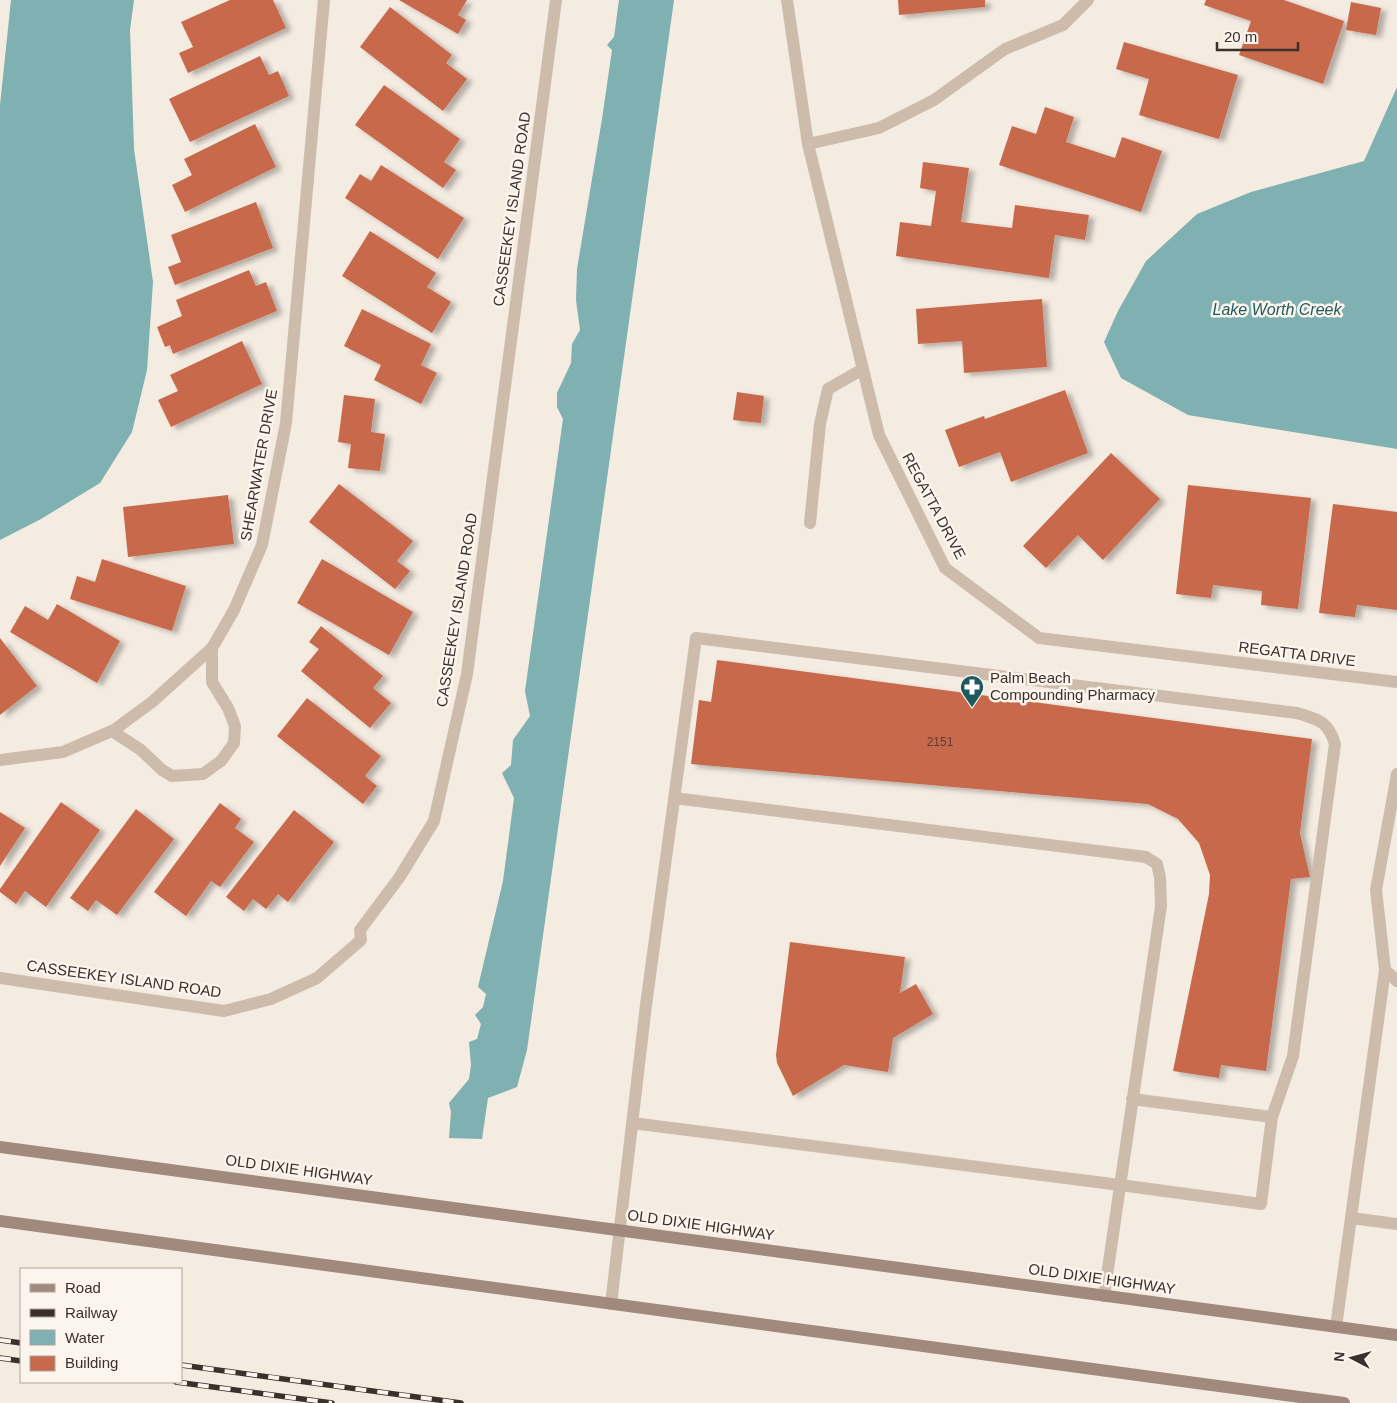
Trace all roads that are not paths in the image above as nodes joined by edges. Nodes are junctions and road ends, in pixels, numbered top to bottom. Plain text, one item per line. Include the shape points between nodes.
1 (324, 0) edge
2 (556, 0) edge
3 (787, 0) edge
4 (1088, 0) edge
5 (808, 144) junction
6 (863, 369) junction
7 (810, 523) dead end
8 (212, 648) junction
9 (1397, 682) edge
10 (112, 731) junction
11 (0, 760) edge
12 (1397, 774) edge
13 (674, 798) junction
14 (1385, 970) junction
15 (0, 978) edge
16 (1397, 981) edge
17 (1132, 1099) junction
18 (1272, 1117) junction
19 (632, 1123) junction
20 (0, 1147) edge
21 (1120, 1185) junction
22 (1351, 1218) junction
23 (0, 1221) edge
24 (1397, 1224) edge
25 (620, 1230) junction
26 (1104, 1296) junction
27 (611, 1304) junction
28 (1336, 1327) junction
29 (1397, 1335) edge
30 (1344, 1403) edge

1 - 8 street, SHEARWATER DRIVE via 286,423 262,545 234,610
2 - 15 street, CASSEEKEY ISLAND ROAD via 467,674 434,820 400,878 360,930 361,940 318,978 271,999 224,1011
3 - 5 street, REGATTA DRIVE
4 - 5 street via 1063,25 1004,48 934,100 880,128
5 - 6 street, REGATTA DRIVE
6 - 7 street via 828,389 820,424
6 - 9 street, REGATTA DRIVE via 879,435 945,568 1039,638
8 - 10 street, SHEARWATER DRIVE via 152,702
8 - 10 street via 212,682 228,708 234,726 234,743 221,761 203,774 172,776
10 - 11 street, SHEARWATER DRIVE via 63,752
12 - 14 street via 1376,890
13 - 17 street via 1146,857 1157,864 1161,906
13 - 18 street via 696,638 1298,713 1320,721 1331,730 1335,744 1293,1056
13 - 19 street
14 - 16 street
14 - 22 street
17 - 18 street
17 - 21 street
18 - 21 street via 1261,1204
19 - 21 street
19 - 25 street
20 - 25 main road, OLD DIXIE HIGHWAY
21 - 26 street
22 - 24 street
22 - 28 street
23 - 27 main road
25 - 26 main road, OLD DIXIE HIGHWAY
25 - 27 street
26 - 28 main road, OLD DIXIE HIGHWAY
27 - 30 main road
28 - 29 main road, OLD DIXIE HIGHWAY

